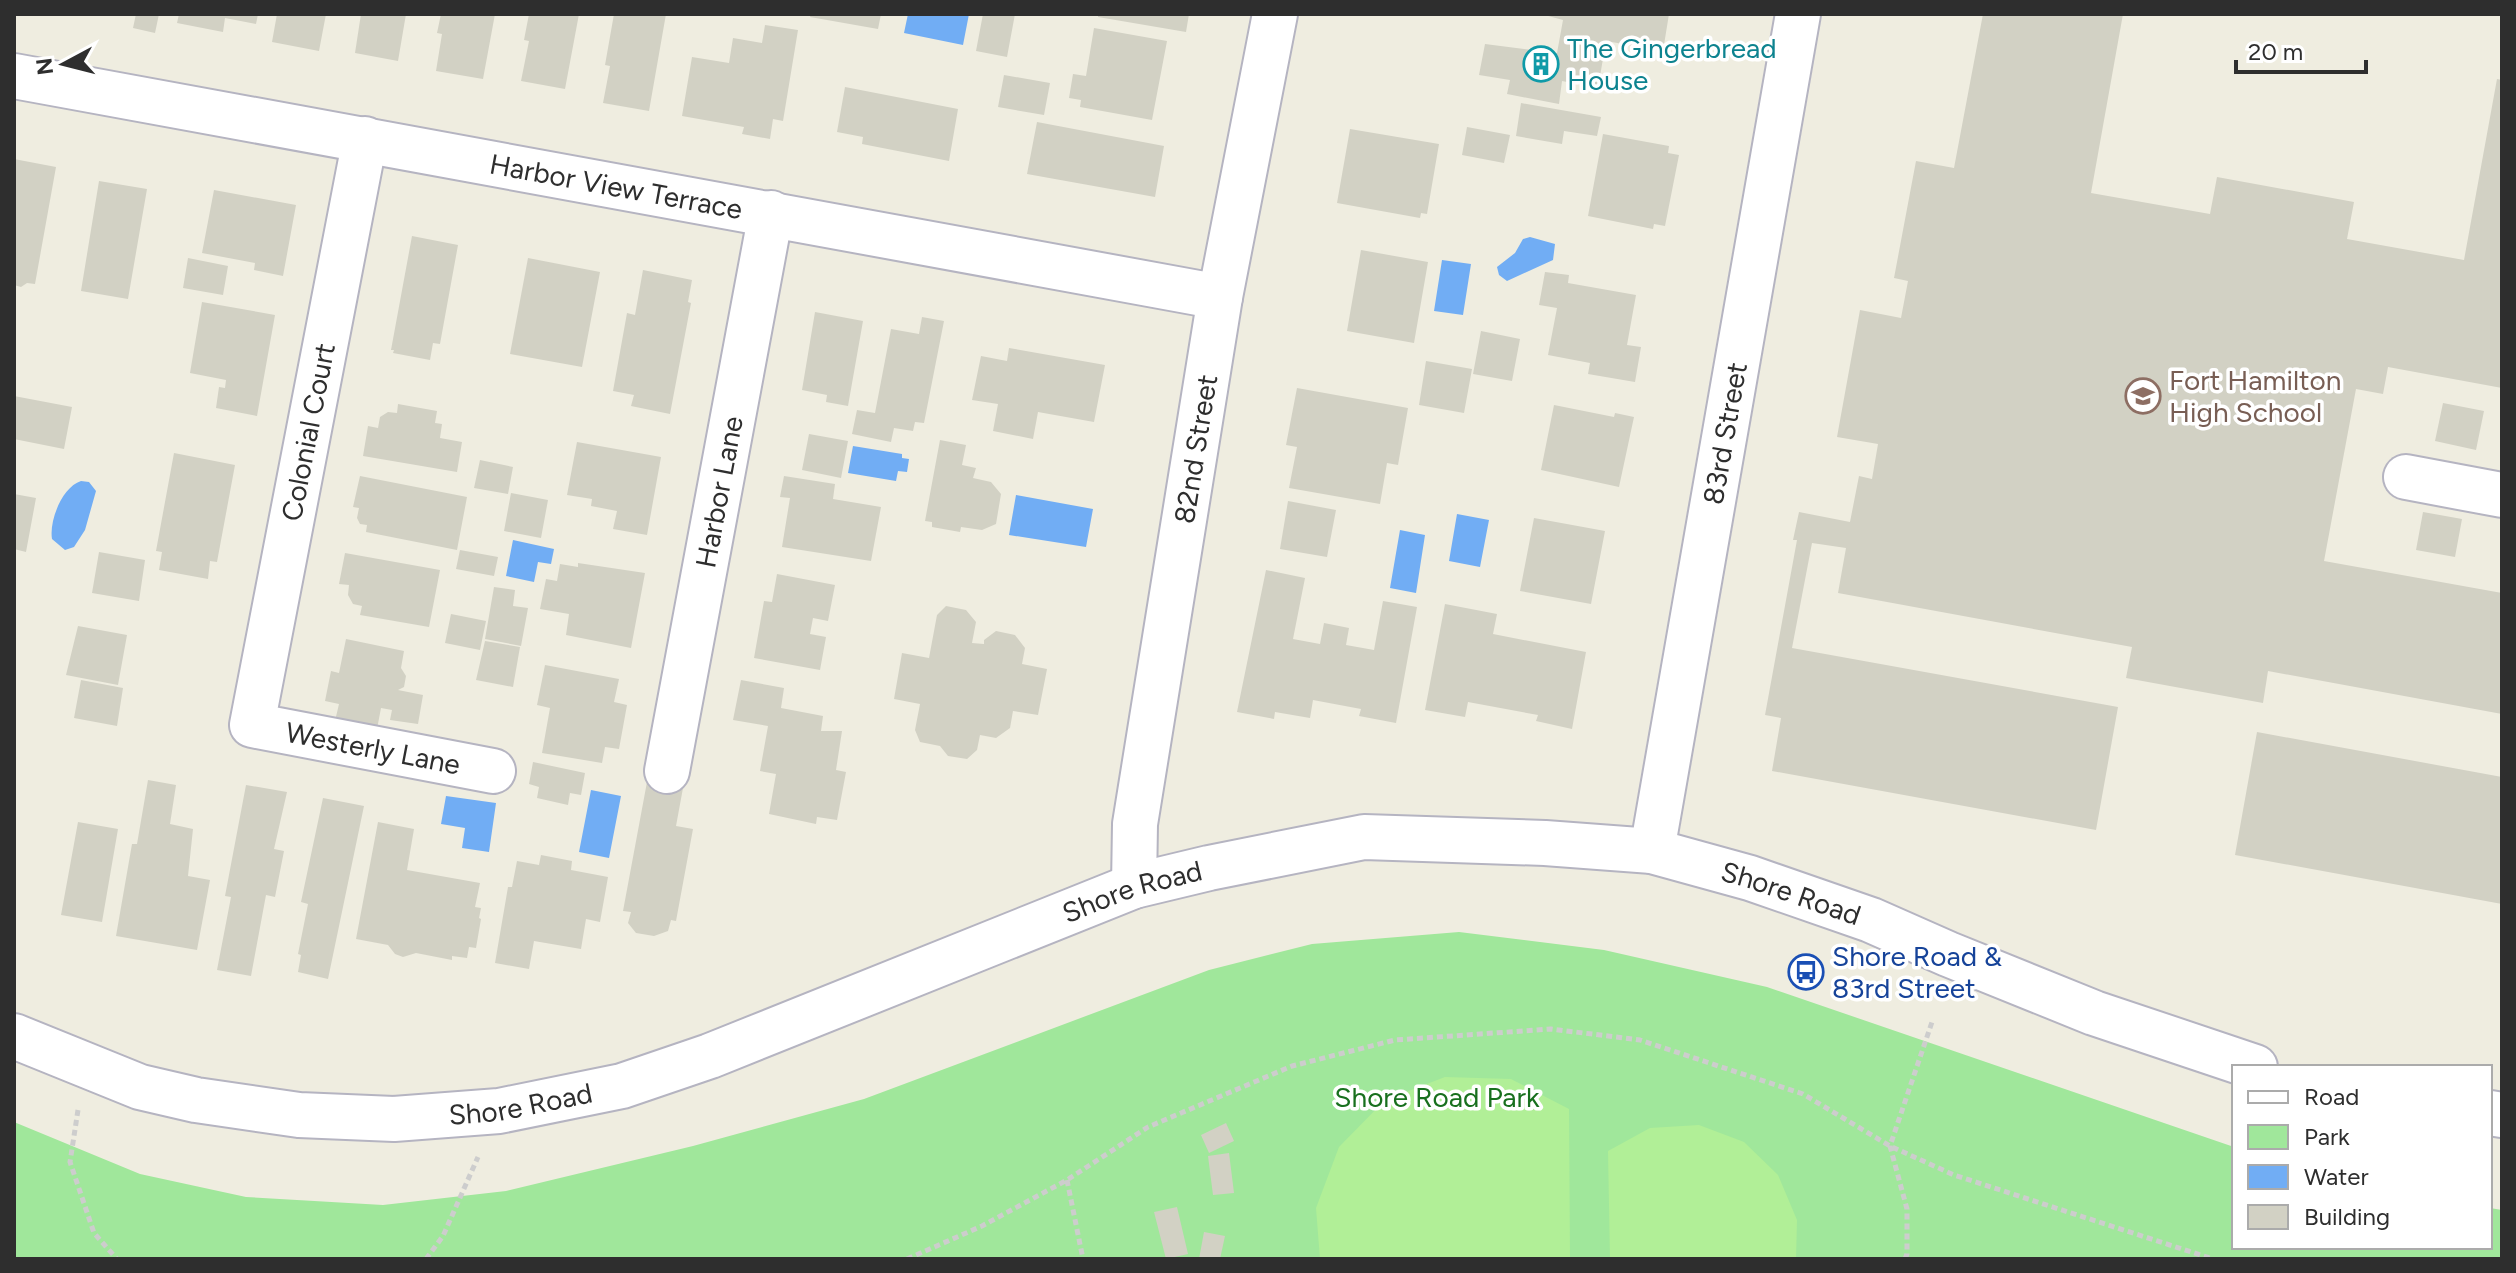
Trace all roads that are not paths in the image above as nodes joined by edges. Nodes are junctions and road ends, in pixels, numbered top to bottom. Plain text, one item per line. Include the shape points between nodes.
1 (1275, 14) edge
2 (1798, 14) edge
3 (14, 76) edge
4 (365, 139) junction
5 (771, 213) junction
6 (1220, 297) junction
7 (2406, 477) dead end
8 (2502, 495) edge
9 (252, 725) joint
10 (493, 771) dead end
11 (667, 771) dead end
12 (1652, 851) junction
13 (1134, 886) junction
14 (14, 1036) edge
15 (2249, 1065) edge

1 - 6 street, 82nd Street
2 - 12 street, 83rd Street
3 - 4 street, Harbor View Terrace
4 - 5 street, Harbor View Terrace
4 - 9 street, Colonial Court
5 - 6 street, Harbor View Terrace
5 - 11 street, Harbor Lane
6 - 13 street, 82nd Street via 1135,824
7 - 8 street
9 - 10 street, Westerly Lane
12 - 13 street, Shore Road via 1364,837
12 - 15 street, Shore Road via 1871,920 2094,1013
13 - 14 street, Shore Road via 710,1056 622,1086 499,1111 394,1119 299,1115 196,1100 85,1066

